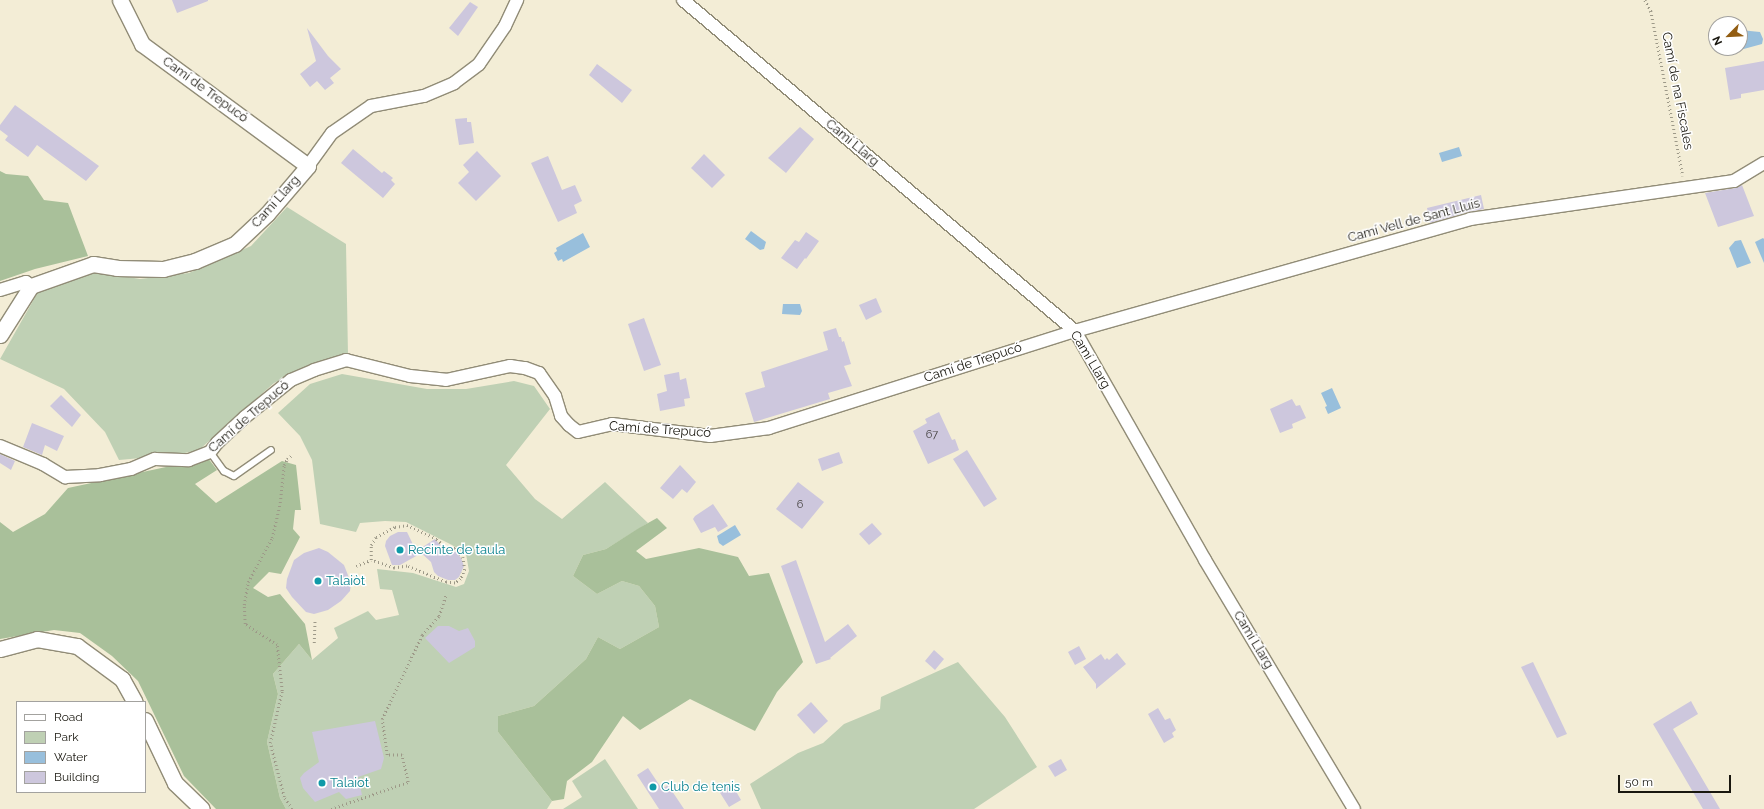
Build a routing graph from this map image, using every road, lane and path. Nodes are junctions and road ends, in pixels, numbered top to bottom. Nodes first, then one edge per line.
1 (120, 0) edge
2 (518, 0) edge
3 (683, 0) edge
4 (1644, 0) edge
5 (1764, 163) edge
6 (308, 166) junction
7 (1685, 188) junction
8 (31, 286) junction
9 (0, 290) edge
10 (1075, 331) junction
11 (0, 335) edge
12 (0, 446) edge
13 (271, 450) dead end
14 (210, 452) junction
15 (292, 455) dead end
16 (371, 560) junction
17 (356, 566) dead end
18 (446, 594) dead end
19 (315, 620) dead end
20 (314, 643) dead end
21 (0, 649) edge
22 (134, 701) edge
23 (146, 722) edge
24 (202, 809) edge
25 (292, 809) edge
26 (331, 809) edge
27 (1354, 809) edge

1 - 6 street, Camí de Trepucó
2 - 6 street, Camí Llarg
3 - 10 street, Camí Llarg
4 - 7 path, Camí de na Fiscales
5 - 7 street, Camí Vell de Sant Lluís
6 - 8 street, Camí Llarg
7 - 10 street, Camí Vell de Sant Lluís
8 - 9 street
8 - 11 street
10 - 14 street, Camí de Trepucó
10 - 27 street, Camí Llarg
12 - 14 street, Camí de Trepucó
13 - 14 lane
15 - 25 path
16 - 16 path
16 - 17 path
18 - 26 path
19 - 20 path
21 - 22 street
23 - 24 street

